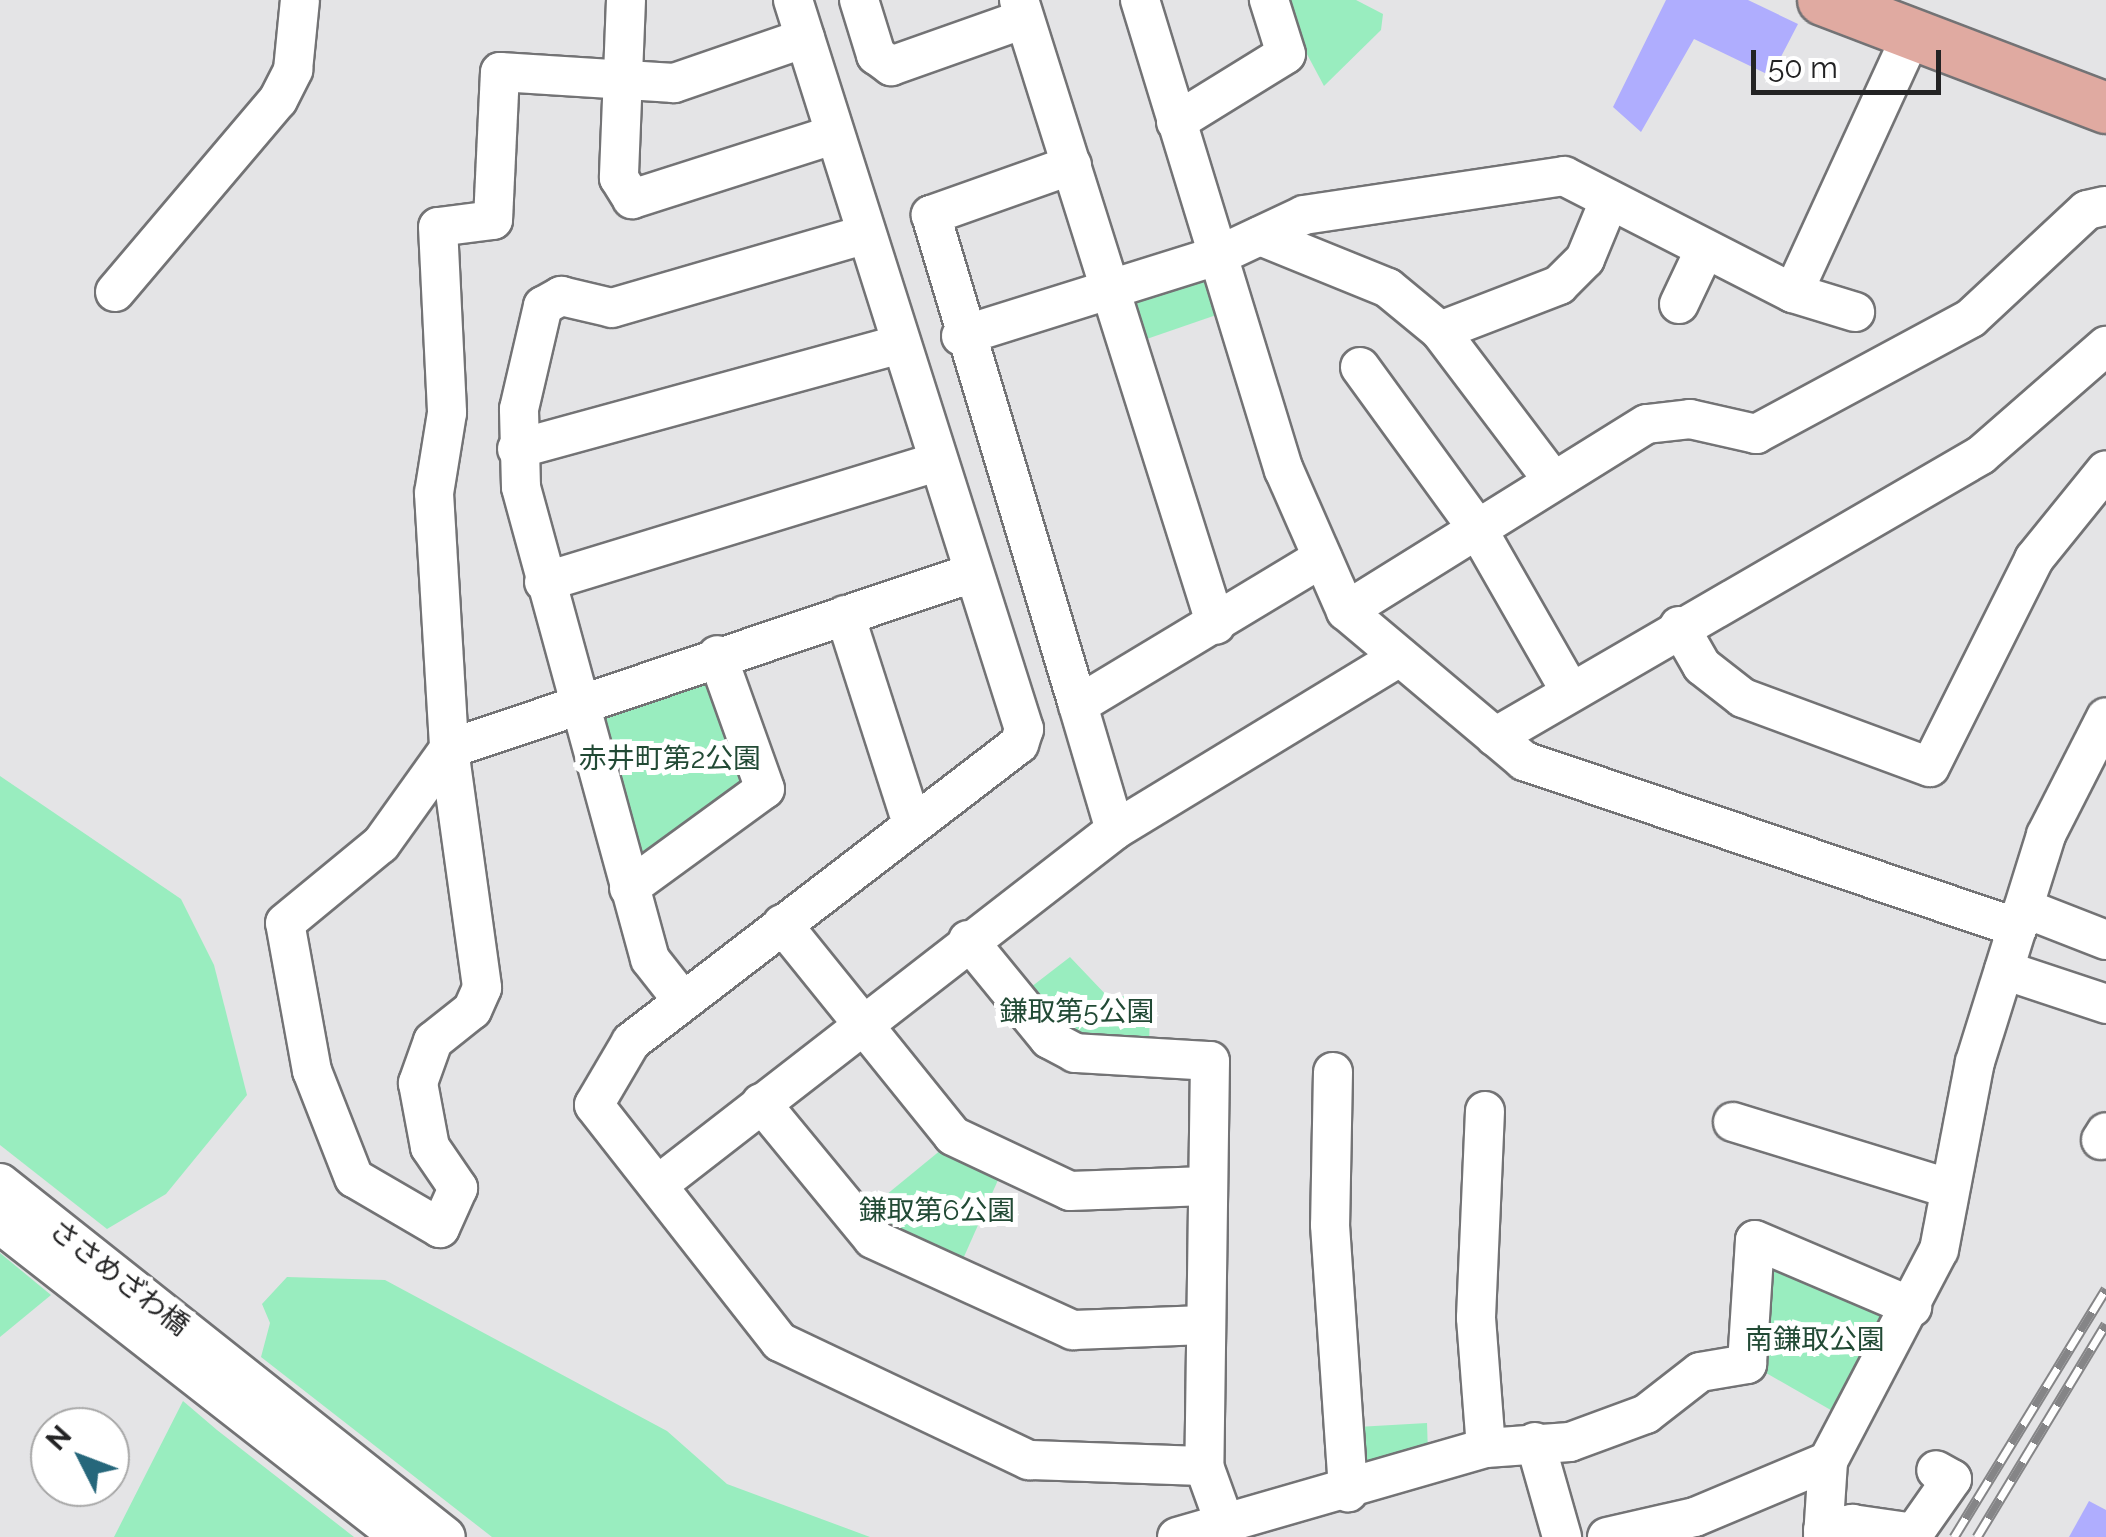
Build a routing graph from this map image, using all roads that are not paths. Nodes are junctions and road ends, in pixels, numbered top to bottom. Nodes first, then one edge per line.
1 (300, 0) edge
2 (626, 0) edge
3 (794, 0) edge
4 (859, 0) edge
5 (1140, 0) edge
6 (1269, 0) edge
7 (1822, 0) edge
8 (1022, 10) edge
9 (1911, 37) junction
10 (805, 38) junction
11 (621, 78) junction
12 (2106, 108) edge
13 (1176, 122) junction
14 (834, 134) junction
15 (1072, 165) junction
16 (1609, 201) junction
17 (2105, 205) edge
18 (2106, 226) edge
19 (866, 234) junction
20 (1260, 236) junction
21 (1705, 249) junction
22 (1216, 256) junction
23 (1114, 286) junction
24 (115, 292) dead end
25 (1794, 293) junction
26 (1680, 304) dead end
27 (1854, 312) dead end
28 (1440, 332) junction
29 (961, 336) junction
30 (900, 344) junction
31 (2106, 346) edge
32 (1360, 368) dead end
33 (517, 449) junction
34 (937, 462) junction
35 (2106, 470) edge
36 (1550, 478) junction
37 (1475, 525) junction
38 (1322, 558) junction
39 (972, 572) junction
40 (544, 582) junction
41 (1346, 611) junction
42 (846, 615) junction
43 (1216, 625) junction
44 (1678, 626) junction
45 (717, 655) junction
46 (1400, 657) junction
47 (1570, 691) junction
48 (575, 705) junction
49 (1078, 705) junction
50 (2106, 718) edge
51 (1495, 737) junction
52 (448, 749) junction
53 (911, 821) junction
54 (1115, 830) junction
55 (628, 888) junction
56 (2021, 918) junction
57 (782, 924) junction
58 (968, 940) junction
59 (2106, 940) edge
60 (2004, 970) junction
61 (682, 1000) junction
62 (2106, 1004) edge
63 (861, 1022) junction
64 (1333, 1072) dead end
65 (761, 1103) junction
66 (1485, 1112) dead end
67 (1733, 1122) dead end
68 (0, 1183) edge
69 (660, 1184) junction
70 (1206, 1186) junction
71 (1948, 1188) junction
72 (0, 1224) edge
73 (1912, 1306) junction
74 (1205, 1325) junction
75 (231, 1384) junction
76 (1535, 1442) junction
77 (1486, 1448) junction
78 (1828, 1461) junction
79 (1204, 1466) junction
80 (1936, 1470) dead end
81 (1348, 1492) junction
82 (1224, 1524) junction
83 (1823, 1534) edge
84 (400, 1537) edge
85 (446, 1537) edge
86 (1178, 1537) edge
87 (1562, 1537) edge
88 (1607, 1537) edge

1 - 24 street
2 - 11 street
3 - 10 street
4 - 8 street
5 - 13 street
6 - 13 street
7 - 9 main road
8 - 15 street
9 - 12 main road
9 - 25 street
10 - 11 street
10 - 14 street
11 - 14 street
11 - 52 street
13 - 22 street
14 - 19 street
15 - 23 street
15 - 29 street
16 - 20 street
16 - 21 street
16 - 28 street
17 - 18 street
17 - 36 street
19 - 30 street
19 - 33 street
20 - 22 street
20 - 28 street
21 - 25 street
21 - 26 street
22 - 23 street
22 - 38 street
23 - 29 street
23 - 43 street
25 - 27 street
28 - 36 street
29 - 49 street
30 - 33 street
30 - 34 street
31 - 44 street
32 - 37 street
33 - 40 street
34 - 39 street
34 - 40 street
35 - 44 street
36 - 37 street
37 - 41 street
37 - 47 street
38 - 41 street
38 - 43 street
39 - 42 street
39 - 53 street
40 - 48 street
41 - 46 street
42 - 45 street
42 - 53 street
43 - 49 street
44 - 47 street
45 - 48 street
45 - 55 street
46 - 51 street
46 - 54 street
47 - 51 street
48 - 52 street
48 - 55 street
49 - 54 street
50 - 56 street
51 - 56 street
52 - 52 street
53 - 57 street
54 - 58 street
55 - 61 street
56 - 59 street
56 - 60 street
57 - 61 street
57 - 63 street
58 - 63 street
58 - 70 street
60 - 62 street
60 - 71 street
61 - 69 street
63 - 65 street
63 - 70 street
64 - 81 street
65 - 69 street
65 - 74 street
66 - 77 street
67 - 71 street
68 - 75 street, ささめざわ橋
69 - 79 street
70 - 74 street
71 - 73 street
72 - 75 street, ささめざわ橋
73 - 76 street
73 - 78 street
74 - 79 street
75 - 84 street
75 - 85 street
76 - 77 street
76 - 87 street
77 - 81 street
78 - 83 street
78 - 88 street
79 - 82 street
80 - 83 street
81 - 82 street
82 - 86 street

